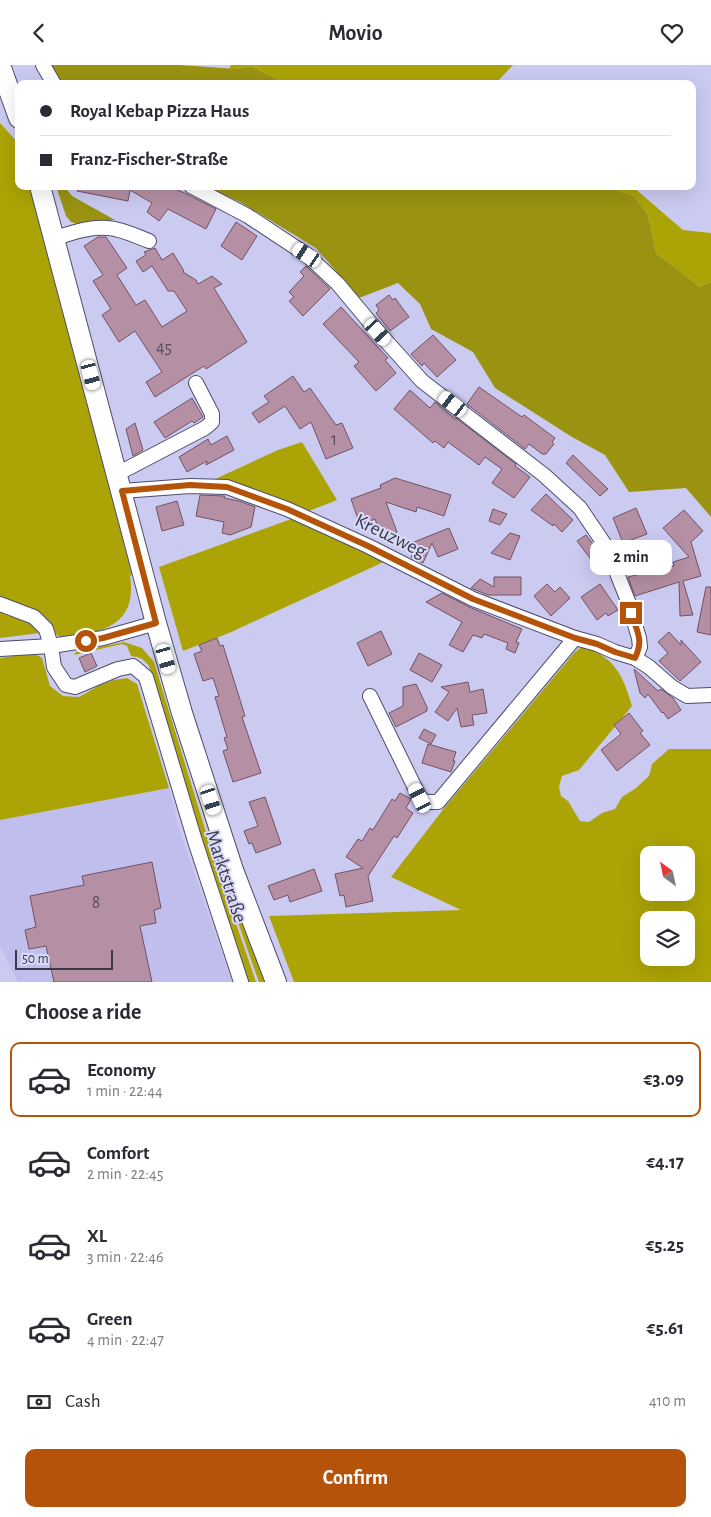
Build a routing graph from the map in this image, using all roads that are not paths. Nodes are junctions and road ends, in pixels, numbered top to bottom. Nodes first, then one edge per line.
1 (0, 65) edge
2 (43, 65) edge
3 (52, 80) edge
4 (15, 107) edge
5 (41, 190) edge
6 (199, 190) edge
7 (55, 238) junction
8 (149, 241) dead end
9 (196, 383) dead end
10 (119, 483) junction
11 (0, 604) edge
12 (156, 623) junction
13 (575, 638) junction
14 (51, 646) junction
15 (0, 649) edge
16 (635, 658) junction
17 (711, 695) edge
18 (370, 696) dead end
19 (241, 982) edge
20 (276, 982) edge

1 - 4 main road
2 - 3 street
5 - 7 main road
6 - 16 street
7 - 8 street
7 - 10 main road
9 - 10 street
10 - 12 main road
10 - 13 street, Kreuzweg
11 - 14 street
12 - 14 street
12 - 20 main road
13 - 16 street, Kreuzweg
13 - 18 street
14 - 15 street
14 - 19 street, Marktstraße
16 - 17 street, Kreuzweg

